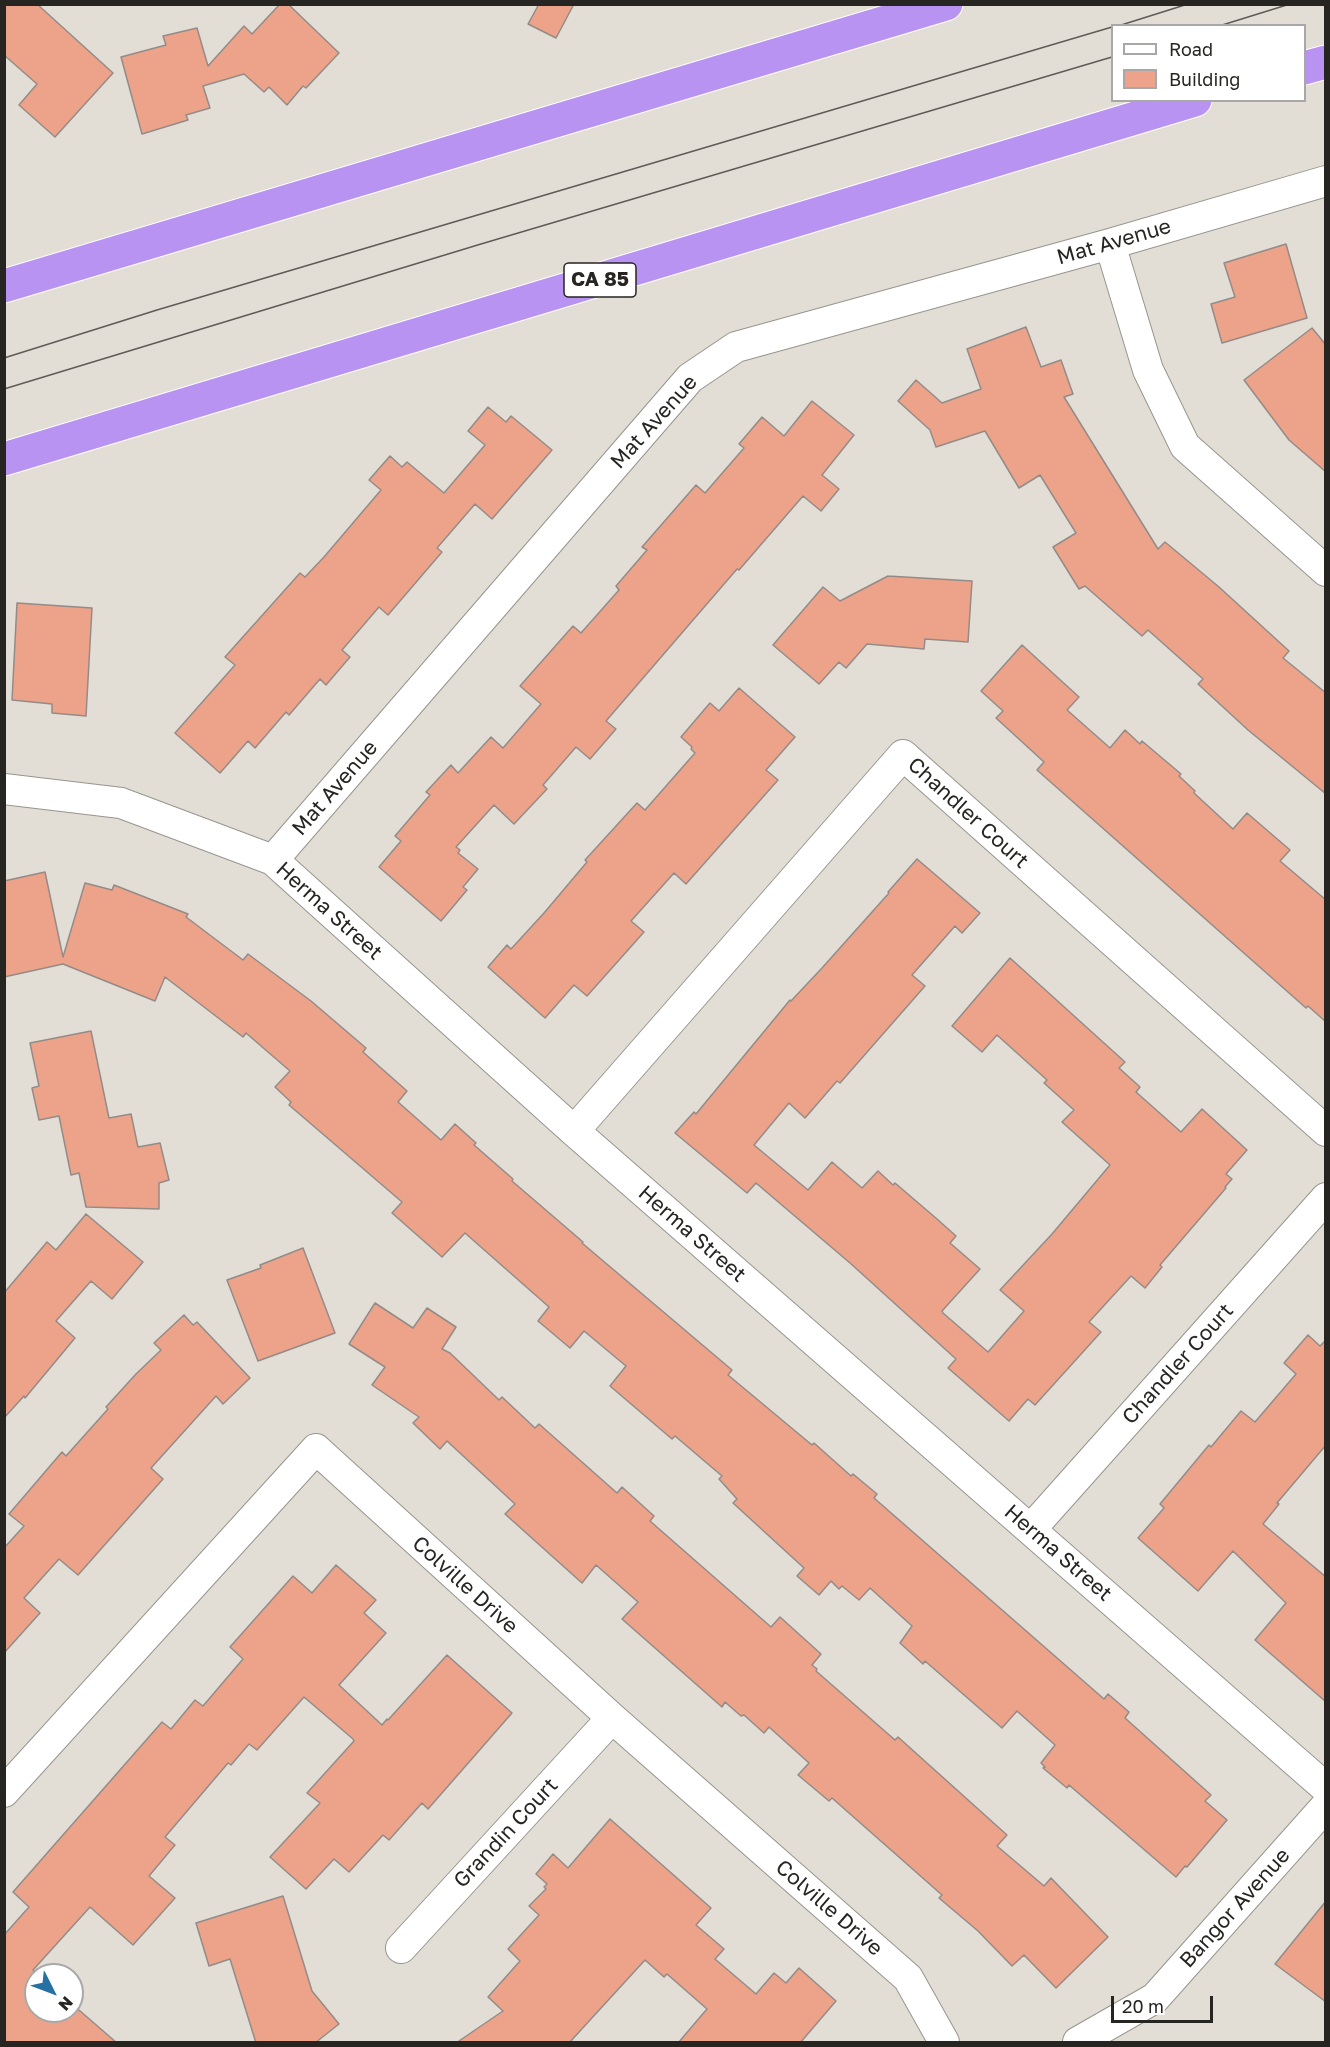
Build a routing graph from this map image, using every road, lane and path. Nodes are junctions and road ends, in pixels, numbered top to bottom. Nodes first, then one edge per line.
1 (946, 4) edge
2 (1326, 62) edge
3 (1306, 68) edge
4 (1188, 102) edge
5 (1326, 181) edge
6 (1110, 244) junction
7 (4, 286) edge
8 (4, 459) edge
9 (1326, 571) edge
10 (4, 789) edge
11 (273, 860) junction
12 (574, 1131) junction
13 (1326, 1131) edge
14 (1326, 1198) edge
15 (1031, 1529) junction
16 (612, 1718) junction
17 (1326, 1788) edge
18 (4, 1792) edge
19 (1326, 1806) edge
20 (401, 1948) dead end
21 (944, 2043) edge
22 (1078, 2043) edge

1 - 7 highway
2 - 3 highway
4 - 8 highway, CA 85
5 - 6 street, Mat Avenue
6 - 9 street
6 - 11 street, Mat Avenue
10 - 11 street, Herma Street
11 - 12 street, Herma Street
12 - 13 street, Chandler Court
12 - 15 street, Herma Street
14 - 15 street, Chandler Court
15 - 17 street, Herma Street
16 - 18 street, Colville Drive
16 - 20 street, Grandin Court
16 - 21 street, Colville Drive
19 - 22 street, Bangor Avenue

